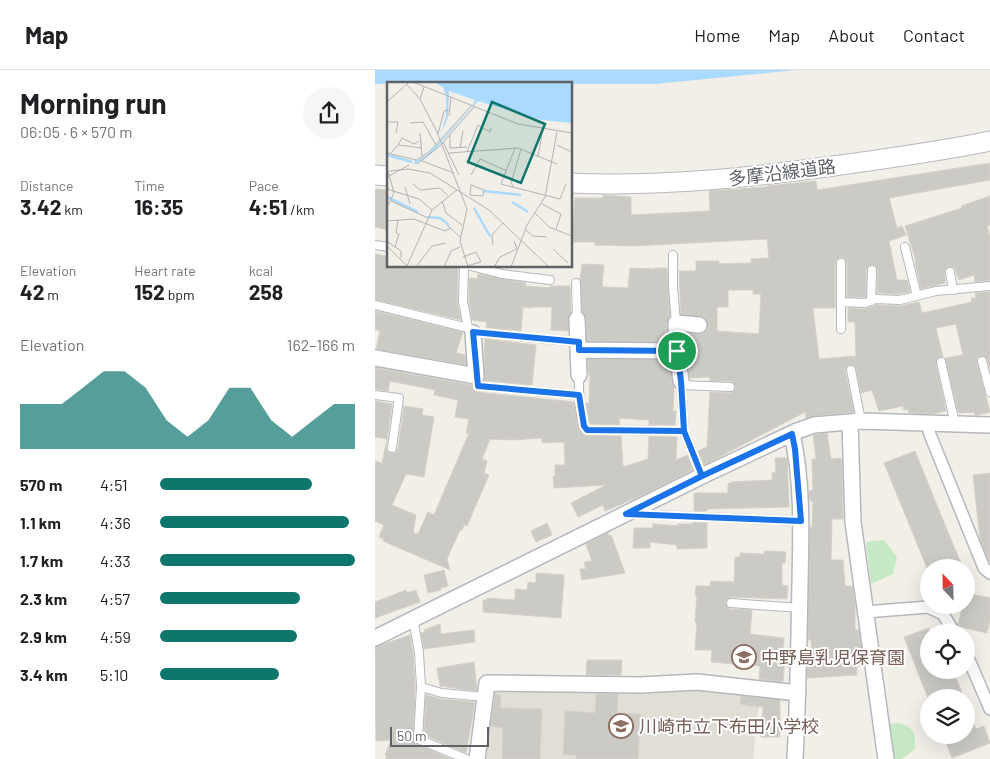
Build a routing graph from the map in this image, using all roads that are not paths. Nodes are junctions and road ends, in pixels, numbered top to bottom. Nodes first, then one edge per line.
1 (990, 141) edge
2 (573, 184) edge
3 (905, 247) dead end
4 (673, 255) dead end
5 (841, 263) dead end
6 (463, 268) edge
7 (479, 268) edge
8 (872, 270) dead end
9 (949, 272) dead end
10 (551, 280) dead end
11 (576, 283) dead end
12 (990, 286) edge
13 (953, 290) junction
14 (917, 296) junction
15 (871, 301) junction
16 (841, 302) junction
17 (375, 305) edge
18 (577, 319) joint
19 (676, 323) junction
20 (699, 325) dead end
21 (841, 329) dead end
22 (470, 330) junction
23 (579, 346) junction
24 (677, 351) junction
25 (375, 358) edge
26 (982, 361) dead end
27 (941, 362) dead end
28 (851, 370) dead end
29 (579, 375) joint
30 (476, 376) junction
31 (681, 383) junction
32 (730, 387) dead end
33 (990, 392) edge
34 (375, 395) edge
35 (579, 395) junction
36 (856, 422) junction
37 (955, 424) junction
38 (990, 424) edge
39 (684, 431) junction
40 (929, 432) dead end
41 (792, 434) junction
42 (392, 448) dead end
43 (702, 476) junction
44 (626, 514) junction
45 (801, 521) junction
46 (990, 573) edge
47 (731, 603) dead end
48 (799, 608) junction
49 (865, 612) junction
50 (413, 618) junction
51 (949, 624) edge
52 (375, 638) edge
53 (975, 674) edge
54 (421, 687) junction
55 (798, 693) junction
56 (485, 697) junction
57 (990, 709) edge
58 (467, 759) edge
59 (477, 759) edge
60 (795, 759) edge
61 (886, 759) edge

1 - 2 street, 多摩沿線道路
3 - 14 lane
4 - 19 lane
5 - 16 lane
6 - 22 lane
7 - 10 lane
8 - 15 lane
9 - 13 lane
11 - 18 lane
12 - 13 lane
13 - 14 lane
14 - 15 lane
15 - 16 lane
16 - 21 lane
17 - 22 lane
18 - 23 street
19 - 20 street
19 - 24 street
22 - 23 lane
22 - 30 street
23 - 24 street
23 - 29 street
24 - 31 street
25 - 30 street
26 - 33 lane
27 - 37 lane
28 - 36 lane
29 - 35 lane
30 - 35 lane
31 - 32 lane
31 - 39 lane
34 - 42 lane
35 - 39 lane
36 - 37 street
36 - 41 street
36 - 49 street
37 - 38 street
39 - 43 lane
40 - 46 street
41 - 43 street
41 - 45 street
43 - 44 street
44 - 45 lane
44 - 50 street
45 - 48 street
47 - 48 lane
48 - 55 street
49 - 51 street
49 - 61 street
50 - 52 street
50 - 54 lane
53 - 57 street
54 - 56 lane
54 - 58 lane
55 - 56 street
55 - 60 street
56 - 59 street

